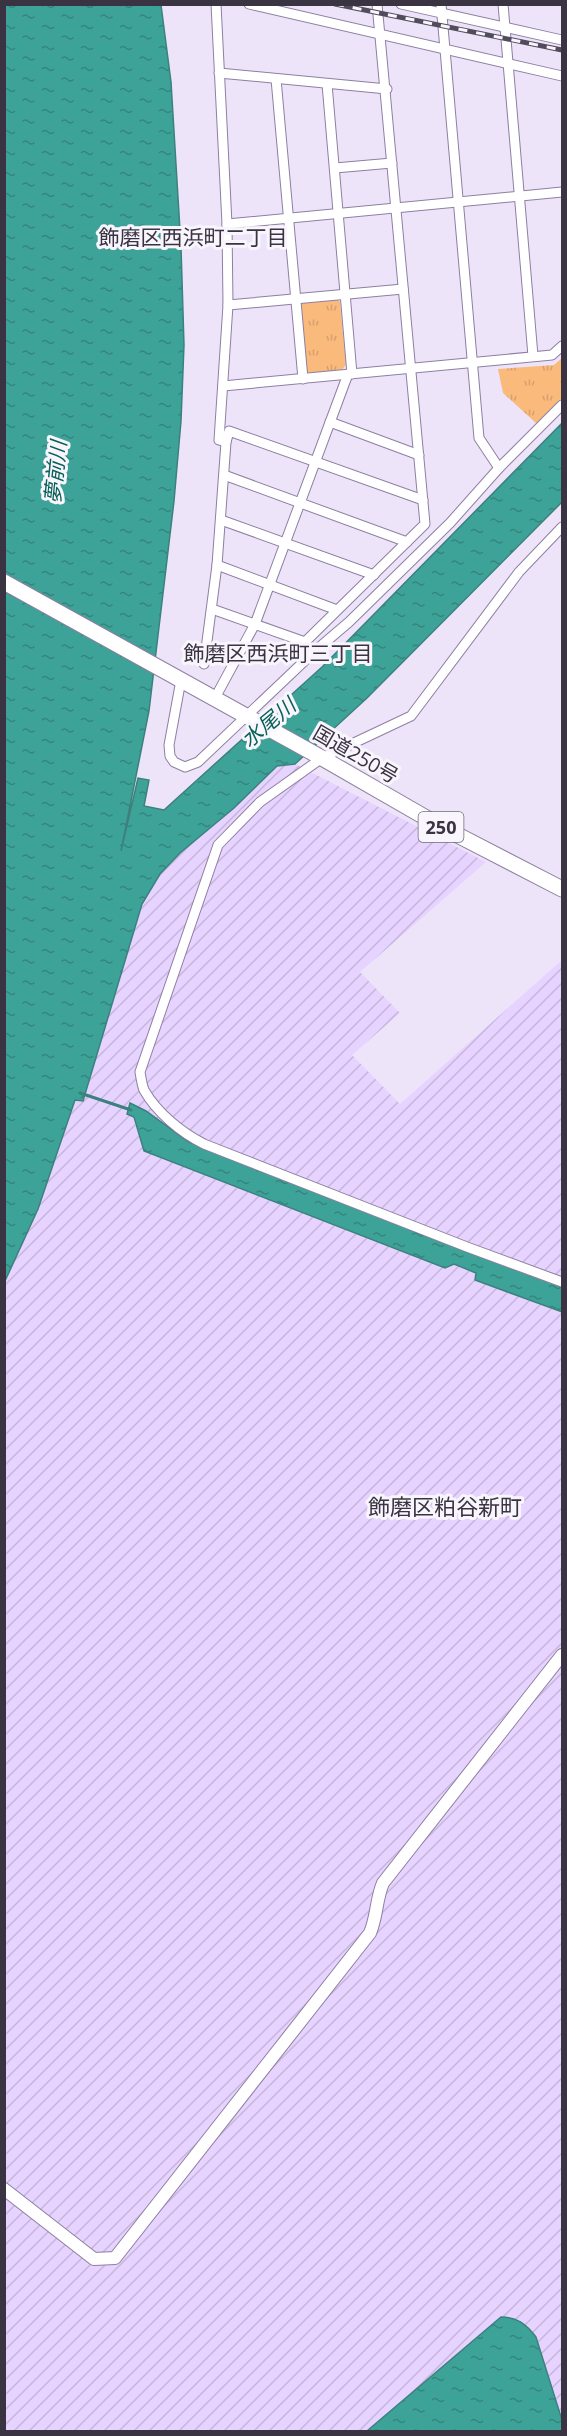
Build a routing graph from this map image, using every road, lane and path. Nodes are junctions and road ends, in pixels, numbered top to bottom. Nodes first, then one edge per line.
1 (216, 4) edge
2 (249, 4) edge
3 (377, 4) edge
4 (401, 4) edge
5 (503, 4) edge
6 (442, 9) edge
7 (504, 26) junction
8 (381, 35) junction
9 (562, 39) edge
10 (445, 49) junction
11 (508, 64) junction
12 (219, 73) junction
13 (562, 76) edge
14 (276, 79) junction
15 (327, 84) junction
16 (387, 89) junction
17 (393, 163) junction
18 (334, 168) junction
19 (562, 192) edge
20 (520, 196) junction
21 (459, 202) junction
22 (396, 207) junction
23 (339, 214) junction
24 (288, 218) junction
25 (227, 224) junction
26 (403, 289) junction
27 (345, 296) junction
28 (295, 300) junction
29 (228, 305) junction
30 (562, 346) edge
31 (533, 356) junction
32 (473, 362) junction
33 (411, 369) junction
34 (350, 374) junction
35 (303, 379) junction
36 (223, 386) junction
37 (562, 405) edge
38 (330, 422) junction
39 (226, 442) junction
40 (419, 456) junction
41 (316, 460) junction
42 (499, 468) junction
43 (224, 475) junction
44 (423, 500) junction
45 (300, 502) junction
46 (221, 520) junction
47 (562, 527) edge
48 (407, 542) junction
49 (285, 543) junction
50 (217, 564) junction
51 (374, 575) junction
52 (4, 582) edge
53 (270, 584) junction
54 (212, 609) junction
55 (337, 610) junction
56 (255, 624) junction
57 (204, 664) dead end
58 (181, 680) junction
59 (215, 699) junction
60 (246, 715) junction
61 (322, 758) junction
62 (560, 884) edge
63 (562, 1282) edge
64 (562, 1655) edge
65 (4, 2189) edge

1 - 12 street
2 - 8 street
3 - 8 street
4 - 6 street
5 - 7 street
6 - 7 street
6 - 10 street
7 - 9 street
7 - 11 street
8 - 10 street
8 - 16 street
10 - 11 street
10 - 21 street
11 - 13 street
11 - 20 street
12 - 14 street
12 - 25 street
14 - 15 street
14 - 24 street
15 - 16 street
15 - 18 street
16 - 17 street
17 - 18 street
17 - 22 street
18 - 23 street
19 - 20 street
20 - 21 street
20 - 31 street
21 - 22 street
21 - 32 street
22 - 23 street
22 - 26 street
23 - 24 street
23 - 27 street
24 - 25 street
24 - 28 street
25 - 29 street
26 - 27 street
26 - 33 street
27 - 28 street
27 - 34 street
28 - 29 street
28 - 35 street
29 - 36 street
30 - 31 street
31 - 32 street
32 - 33 street
32 - 42 street
33 - 34 street
33 - 40 street
34 - 35 street
34 - 38 street
35 - 36 street
36 - 39 street
37 - 42 street
38 - 40 street
38 - 41 street
39 - 41 street
39 - 43 street
40 - 44 street
41 - 44 street
41 - 45 street
42 - 60 street
43 - 45 street
43 - 46 street
44 - 48 street
45 - 48 street
45 - 49 street
46 - 49 street
46 - 50 street
47 - 61 street
48 - 51 street
49 - 51 street
49 - 53 street
50 - 53 street
50 - 54 street
51 - 55 street
52 - 58 highway, 国道250号 / 250
53 - 55 street
53 - 56 street
54 - 56 street
54 - 57 street
55 - 56 street
56 - 59 street
58 - 59 highway, 国道250号 / 250
58 - 60 street
59 - 60 highway, 国道250号 / 250
60 - 61 highway, 国道250号 / 250
61 - 62 highway, 国道250号 / 250
61 - 63 street
64 - 65 street

